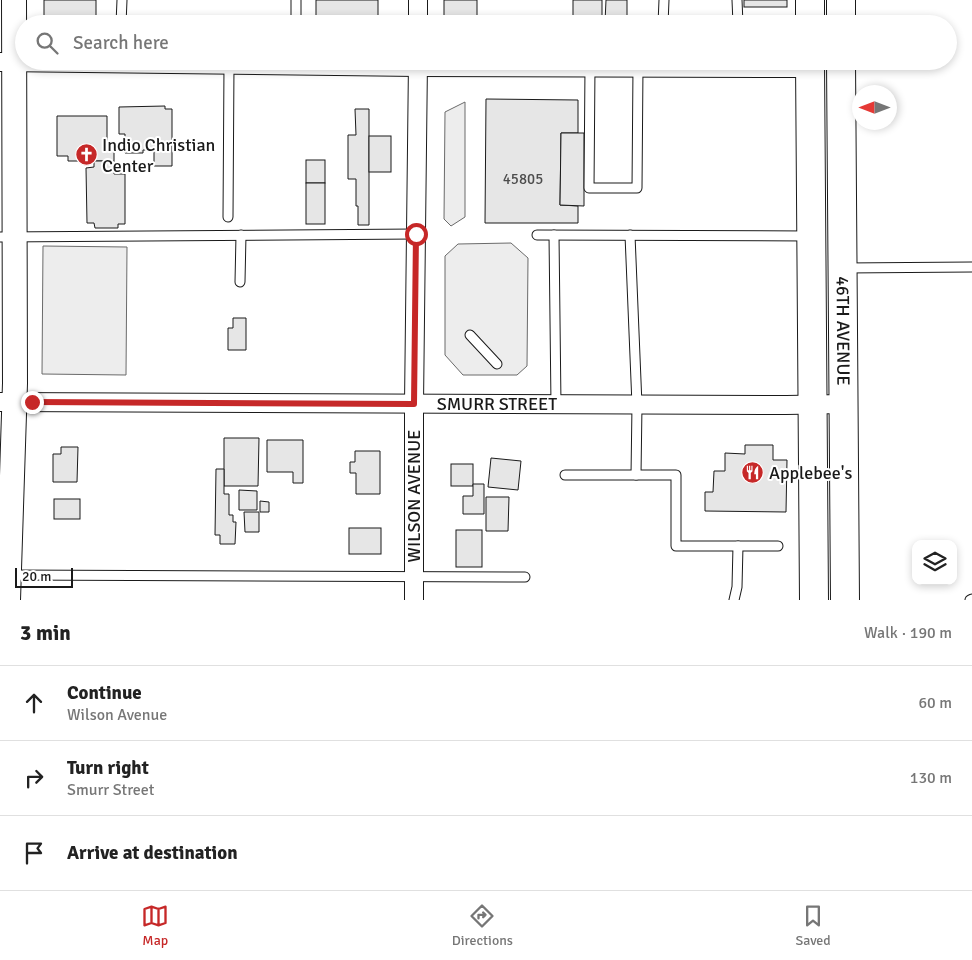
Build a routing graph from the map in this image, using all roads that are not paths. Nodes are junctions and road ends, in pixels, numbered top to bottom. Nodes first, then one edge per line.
1 (14, 0) edge
2 (122, 0) edge
3 (296, 0) edge
4 (418, 0) edge
5 (664, 0) edge
6 (737, 0) edge
7 (810, 0) edge
8 (841, 0) edge
9 (121, 15) edge
10 (296, 15) edge
11 (418, 15) edge
12 (664, 15) edge
13 (738, 15) edge
14 (810, 15) edge
15 (841, 15) edge
16 (7, 62) edge
17 (229, 70) edge
18 (418, 70) edge
19 (590, 70) edge
20 (638, 70) edge
21 (810, 70) edge
22 (841, 70) edge
23 (228, 217) dead end
24 (416, 234) junction
25 (241, 236) junction
26 (537, 236) dead end
27 (554, 236) junction
28 (630, 236) junction
29 (811, 236) junction
30 (7, 237) edge
31 (972, 267) edge
32 (843, 268) junction
33 (240, 282) dead end
34 (470, 335) dead end
35 (497, 364) dead end
36 (7, 402) edge
37 (414, 404) junction
38 (556, 404) junction
39 (844, 404) junction
40 (637, 405) junction
41 (812, 406) junction
42 (565, 475) dead end
43 (636, 475) junction
44 (738, 546) junction
45 (778, 546) dead end
46 (5, 574) edge
47 (414, 576) junction
48 (525, 576) dead end
49 (8, 600) edge
50 (414, 600) edge
51 (734, 600) edge
52 (814, 600) edge
53 (845, 600) edge

1 - 16 street
2 - 9 lane
3 - 10 lane
4 - 11 street
5 - 12 lane
6 - 13 lane
7 - 14 main road
8 - 15 main road
16 - 30 street
17 - 23 lane
18 - 24 street, WILSON AVENUE
19 - 20 lane
21 - 29 main road, 46TH AVENUE
22 - 32 main road, 46TH AVENUE
24 - 25 lane
24 - 37 street, WILSON AVENUE
25 - 30 lane
25 - 33 lane
26 - 27 lane
27 - 28 lane
27 - 38 lane
28 - 29 lane
28 - 40 lane
29 - 41 main road, 46TH AVENUE
30 - 36 street
31 - 32 lane
32 - 39 main road, 46TH AVENUE
34 - 35 lane
36 - 37 street, SMURR STREET
36 - 46 street
37 - 38 street, SMURR STREET
37 - 47 street, WILSON AVENUE
38 - 40 street, SMURR STREET
39 - 41 street, SMURR STREET
39 - 53 main road, 46TH AVENUE
40 - 41 street, SMURR STREET
40 - 43 lane
41 - 52 main road, 46TH AVENUE
42 - 43 lane
43 - 44 lane
44 - 45 lane
44 - 51 lane
46 - 47 lane
46 - 49 street
47 - 48 lane
47 - 50 street, WILSON AVENUE

